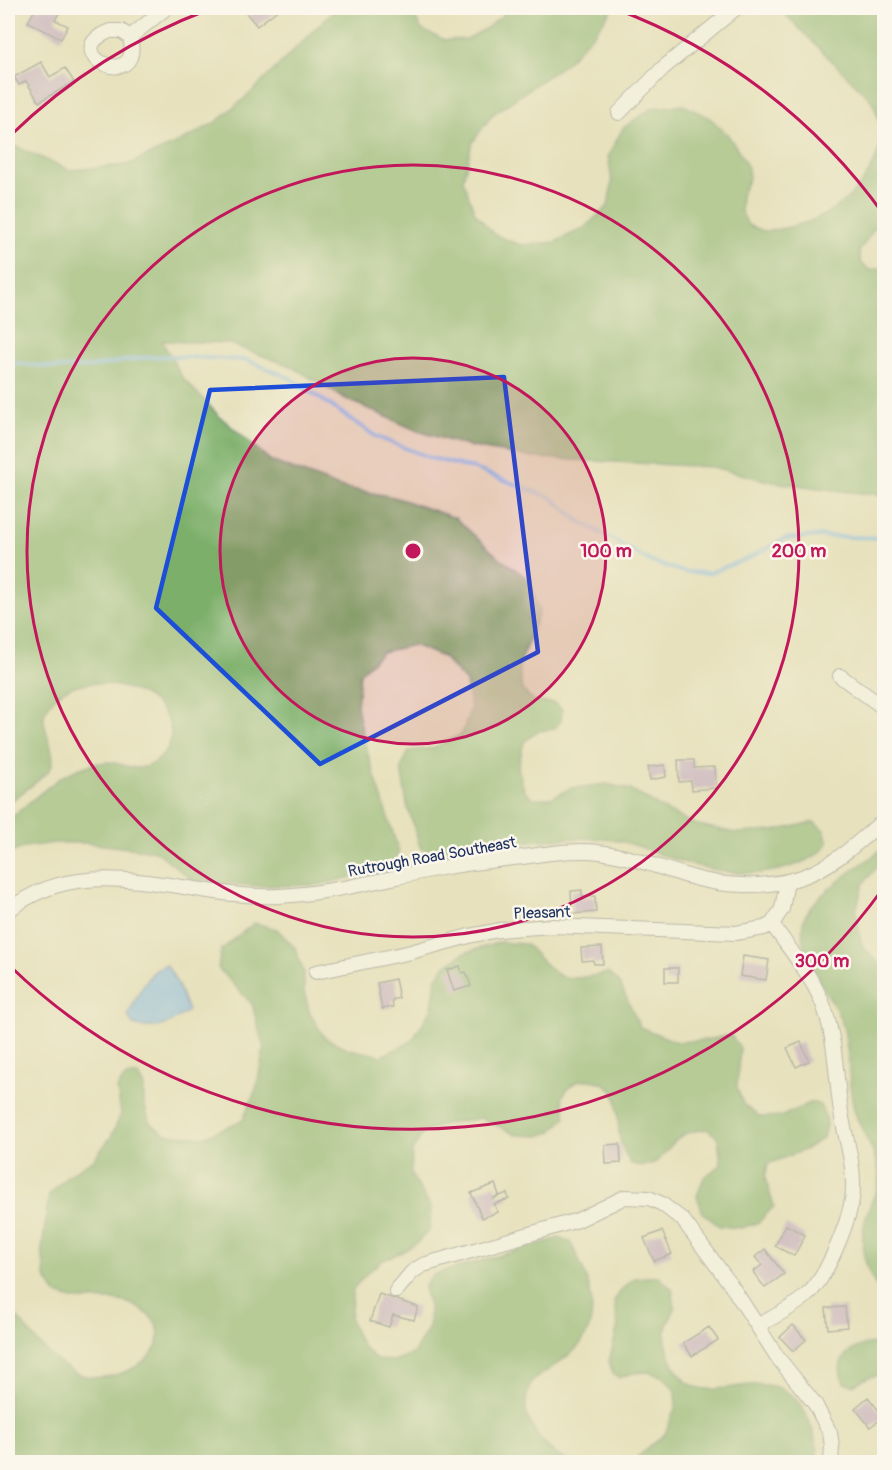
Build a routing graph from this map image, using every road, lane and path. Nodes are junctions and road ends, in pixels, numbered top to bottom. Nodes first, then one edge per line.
1 (166, 8) edge
2 (736, 8) edge
3 (130, 37) dead end
4 (619, 113) dead end
5 (840, 676) dead end
6 (885, 708) edge
7 (885, 820) edge
8 (787, 881) junction
9 (8, 911) edge
10 (772, 924) junction
11 (316, 972) dead end
12 (396, 1291) dead end
13 (757, 1326) junction
14 (831, 1462) edge

1 - 3 street
2 - 4 street
5 - 6 street
7 - 8 street, Rutrough Road Southeast
8 - 9 street, Rutrough Road Southeast
8 - 10 street
10 - 11 street, Pleasant
10 - 13 street
12 - 13 street
13 - 14 street

